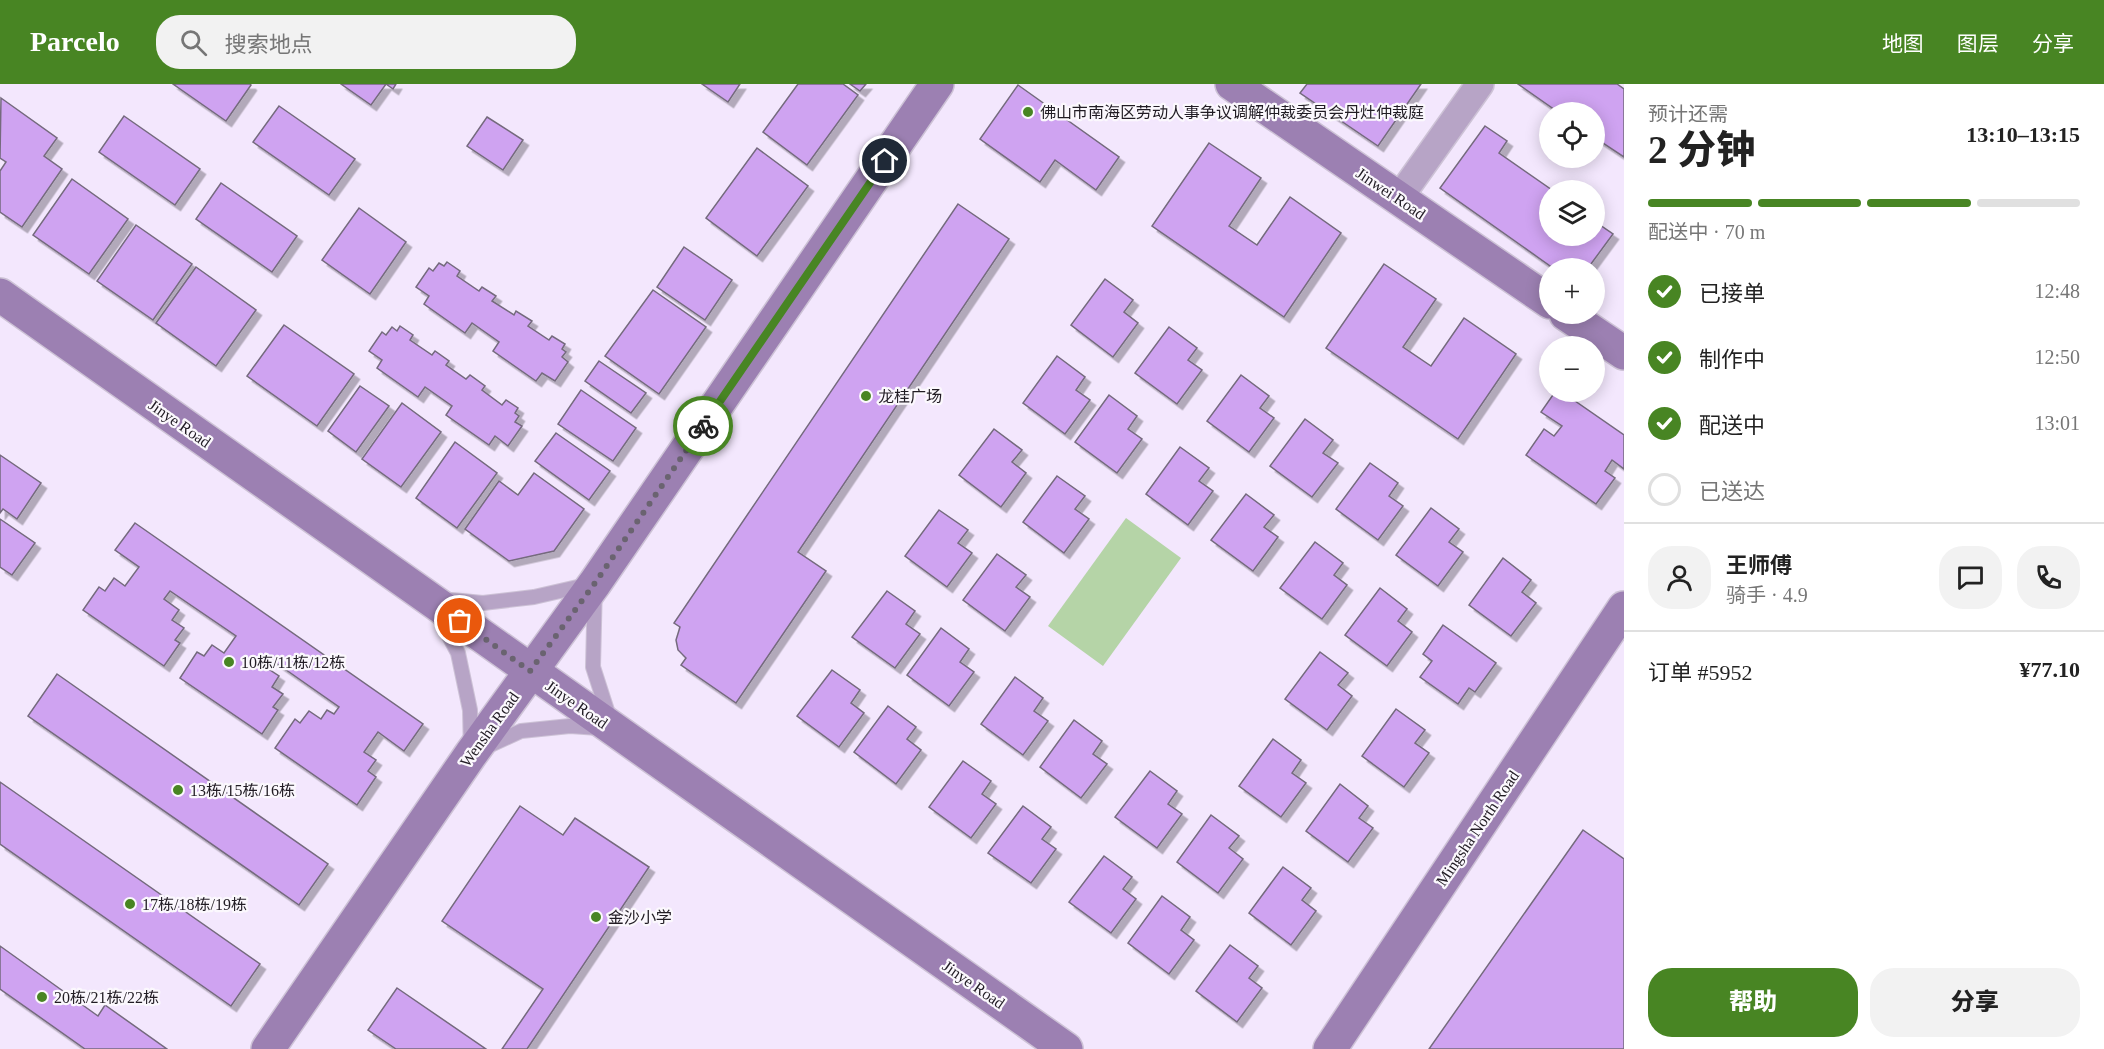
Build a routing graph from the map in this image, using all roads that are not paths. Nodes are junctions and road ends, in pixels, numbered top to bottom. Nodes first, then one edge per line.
1 (938, 84) edge
2 (1232, 84) edge
3 (1480, 84) edge
4 (1399, 198) junction
5 (1539, 294) edge
6 (0, 295) edge
7 (1581, 324) edge
8 (1624, 353) edge
9 (595, 583) junction
10 (429, 598) junction
11 (1624, 608) edge
12 (530, 671) junction
13 (613, 729) junction
14 (471, 754) junction
15 (268, 1049) edge
16 (1066, 1049) edge
17 (1330, 1049) edge

1 - 9 street, Wensha Road
2 - 4 street, Jinwei Road
3 - 4 street
4 - 5 street, Jinwei Road
6 - 10 street, Jinye Road
7 - 8 street
9 - 10 lane
9 - 12 street, Wensha Road
9 - 13 lane
10 - 12 street, Jinye Road
10 - 14 lane
11 - 17 street, Mingsha North Road
12 - 13 street, Jinye Road
12 - 14 street, Wensha Road
13 - 14 lane
13 - 16 street, Jinye Road
14 - 15 street, Wensha Road

